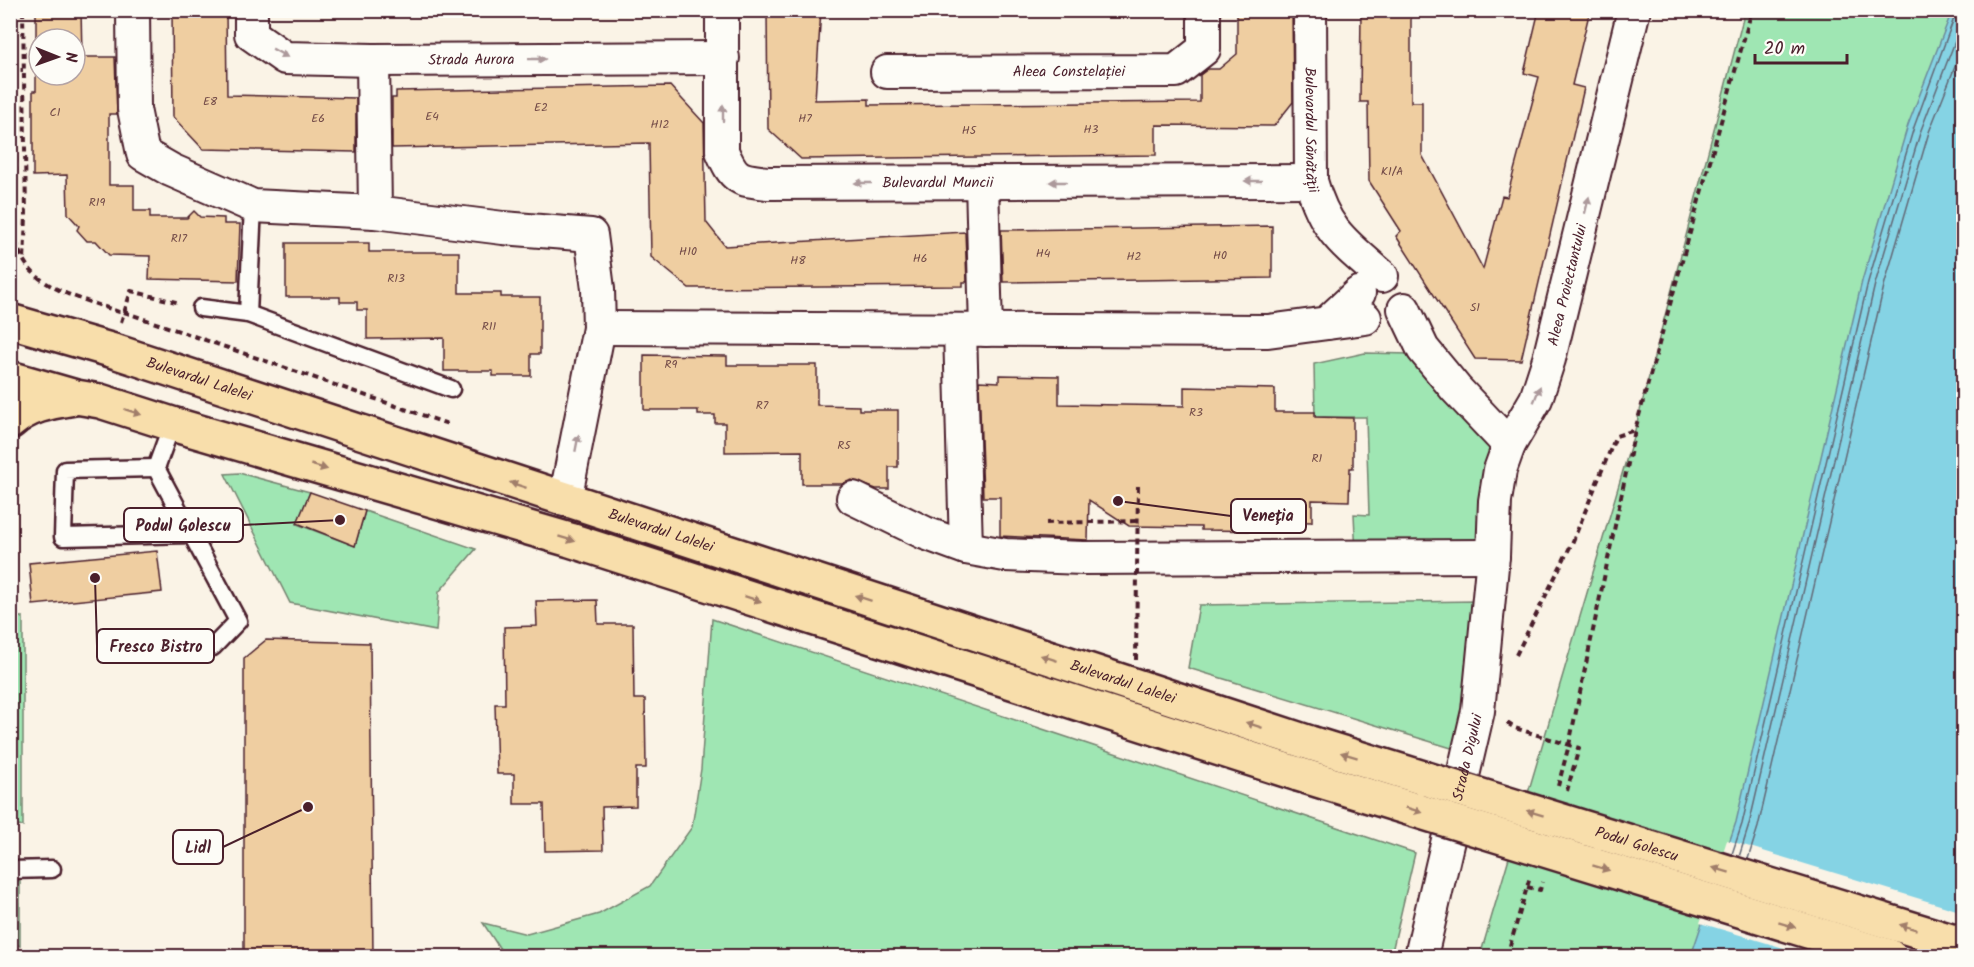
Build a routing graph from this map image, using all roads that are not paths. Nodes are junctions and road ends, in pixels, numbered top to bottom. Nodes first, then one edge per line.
1 (133, 10) edge
2 (251, 10) edge
3 (722, 10) edge
4 (1204, 10) edge
5 (1310, 10) edge
6 (1634, 10) edge
7 (723, 58) junction
8 (373, 60) junction
9 (887, 72) dead end
10 (1311, 181) junction
11 (982, 182) junction
12 (253, 206) junction
13 (375, 213) junction
14 (1376, 301) junction
15 (201, 308) road end
16 (248, 314) junction
17 (10, 321) edge
18 (599, 328) junction
19 (973, 330) junction
20 (10, 378) edge
21 (451, 389) dead end
22 (76, 397) junction
23 (10, 422) edge
24 (172, 424) junction
25 (1509, 445) junction
26 (156, 468) junction
27 (853, 498) dead end
28 (565, 500) junction
29 (191, 534) junction
30 (966, 548) junction
31 (1492, 556) junction
32 (213, 647) dead end
33 (1310, 743) joint
34 (52, 869) dead end
35 (10, 870) edge
36 (1964, 945) edge
37 (1421, 957) edge
38 (1889, 957) edge

1 - 12 street
2 -> 8 street, Strada Aurora
3 - 7 street, Bulevardul Muncii
4 - 9 street, Aleea Constelației
5 - 10 street, Bulevardul Sănătății
25 -> 6 street, Aleea Proiectantului
8 -> 7 street, Strada Aurora
11 -> 7 street, Bulevardul Muncii
8 - 13 street
10 -> 11 street, Bulevardul Muncii
10 - 14 street, Bulevardul Sănătății
11 - 19 street
12 - 13 street
12 - 16 lane
13 - 18 street
14 - 19 street
14 - 25 street, Bulevardul Sănătății
15 - 16 lane
16 - 21 lane
28 -> 17 main road, Bulevardul Lalelei
18 - 19 street
28 -> 18 street
19 - 30 street
20 - 22 main road
22 - 23 main road
22 -> 24 main road
24 - 26 lane
24 -> 38 main road, bridge
25 - 31 street, Aleea Proiectantului
26 - 29 lane
26 - 29 lane
27 - 30 street
33 -> 28 main road, Bulevardul Lalelei
29 - 32 lane
30 - 31 street
31 - 37 street, Strada Digului
36 -> 33 main road, Podul Golescu, bridge
34 - 35 lane

